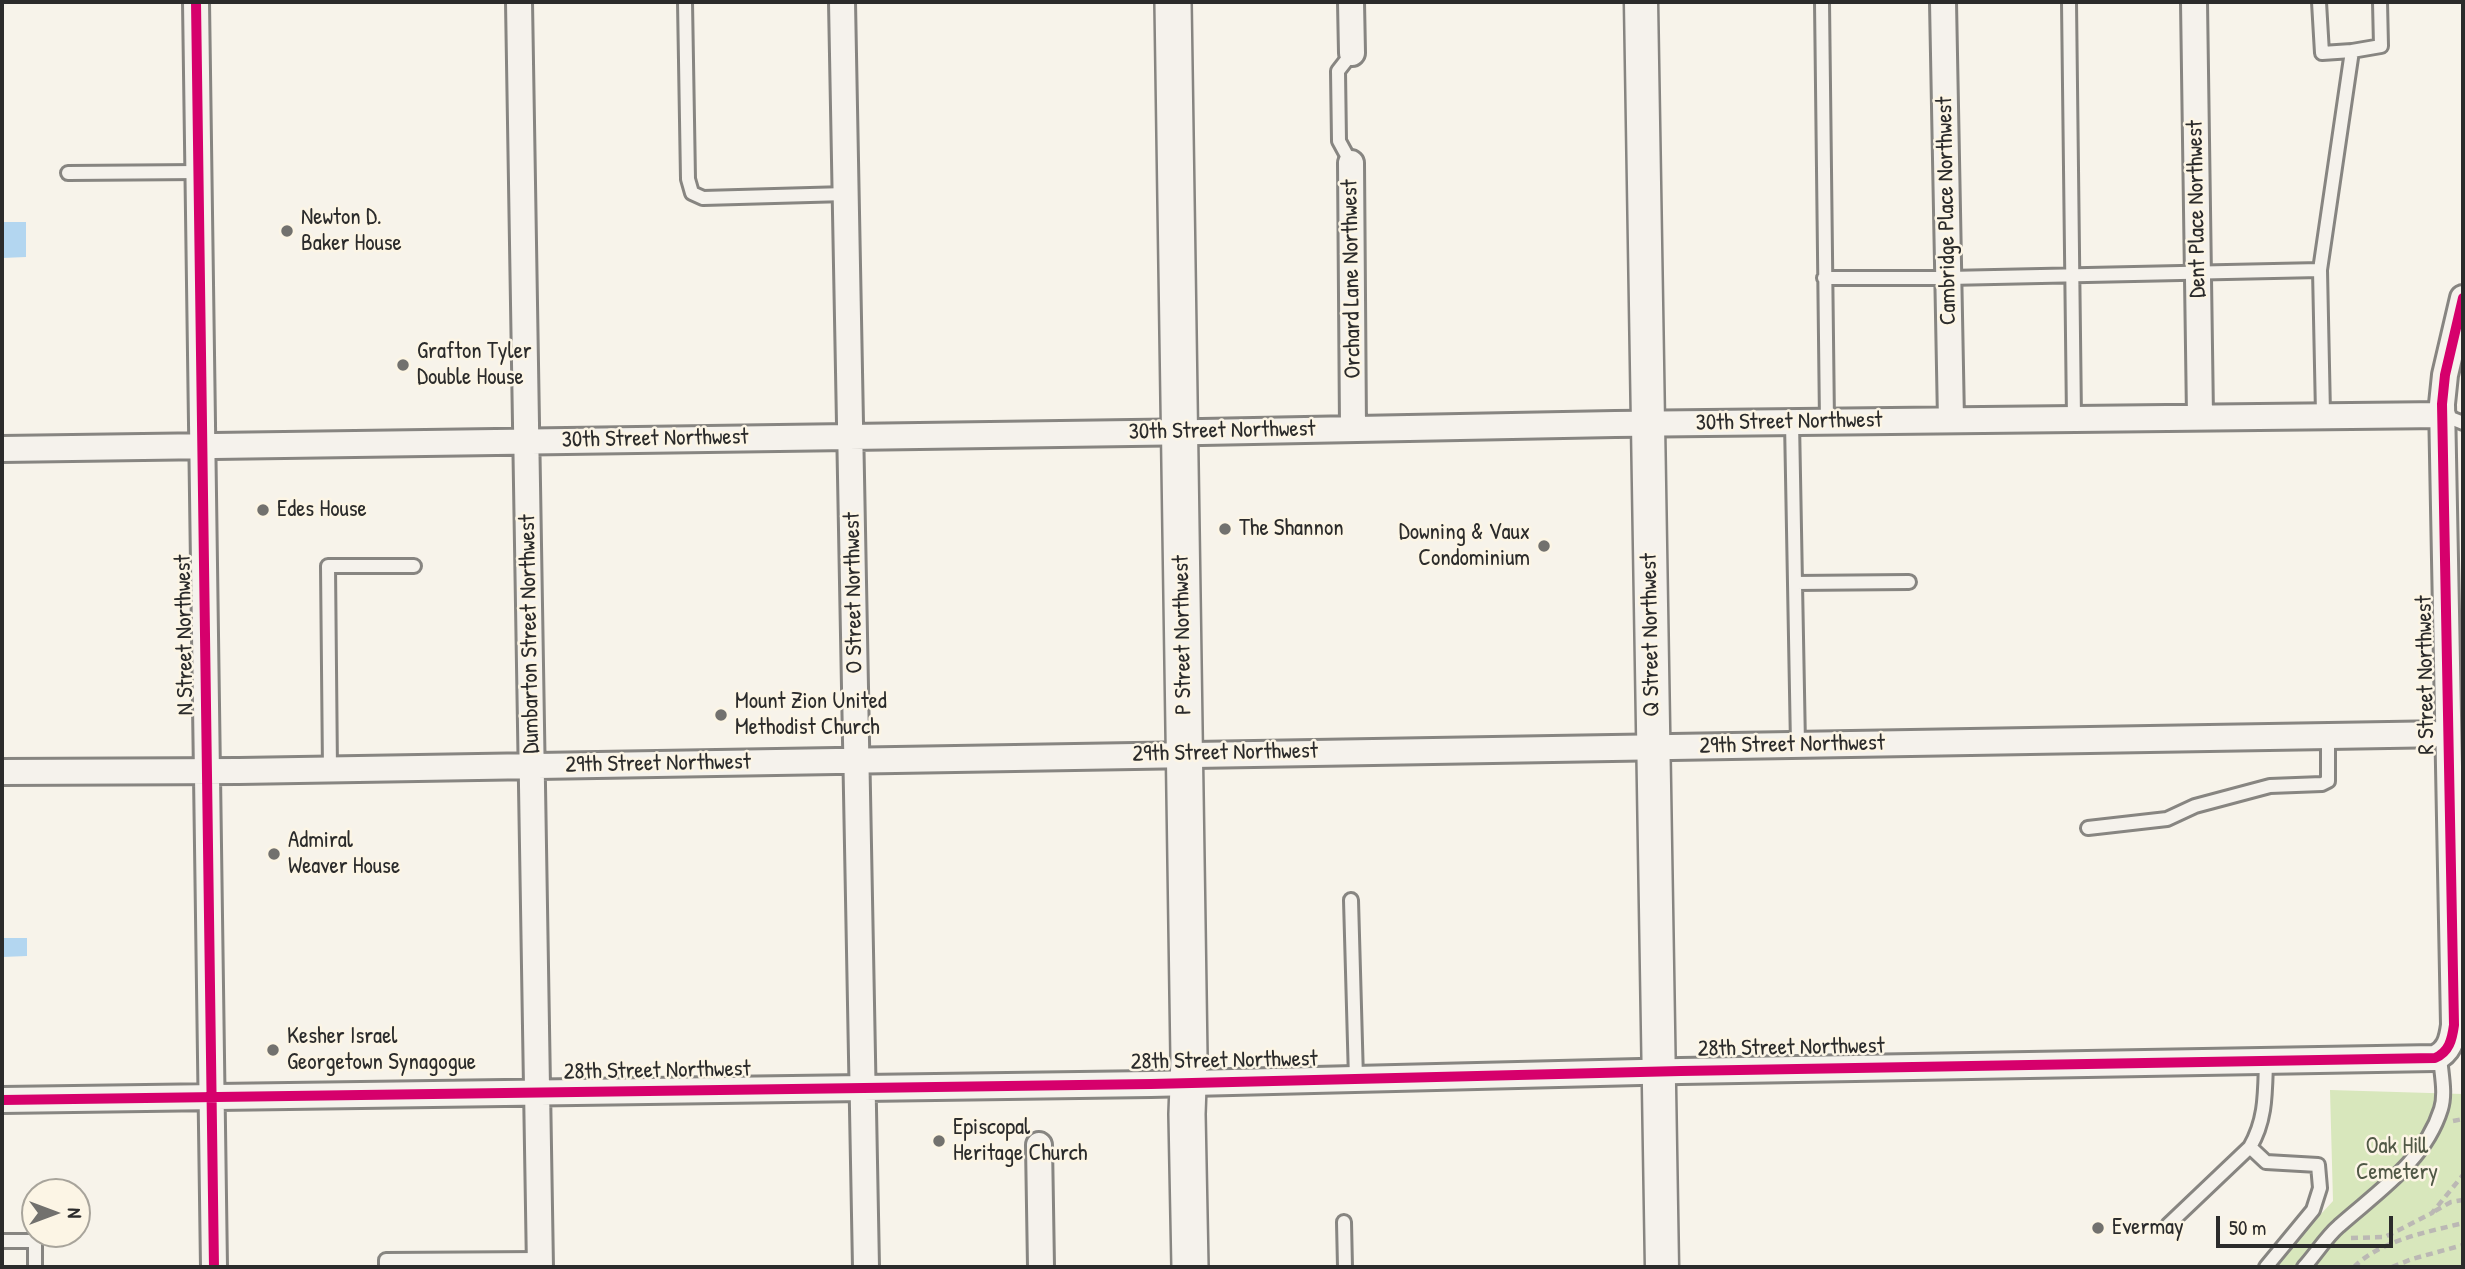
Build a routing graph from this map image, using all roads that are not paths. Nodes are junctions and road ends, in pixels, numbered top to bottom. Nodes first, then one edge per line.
1 (197, 2) edge
2 (520, 2) edge
3 (685, 2) edge
4 (842, 2) edge
5 (1173, 2) edge
6 (1351, 2) edge
7 (1641, 2) edge
8 (1822, 2) edge
9 (1943, 2) edge
10 (2069, 2) edge
11 (2194, 2) edge
12 (2319, 2) edge
13 (2380, 2) edge
14 (2352, 51) junction
15 (1352, 53) joint
16 (1351, 163) joint
17 (199, 172) junction
18 (68, 173) dead end
19 (846, 194) junction
20 (2320, 270) junction
21 (2198, 271) junction
22 (2072, 276) junction
23 (1824, 278) junction
24 (1948, 278) junction
25 (2463, 298) edge
26 (2323, 414) junction
27 (2200, 416) junction
28 (2074, 418) junction
29 (2453, 419) edge
30 (1951, 420) junction
31 (1792, 422) junction
32 (1827, 422) junction
33 (1648, 424) junction
34 (1353, 428) junction
35 (1180, 432) junction
36 (851, 436) junction
37 (527, 441) junction
38 (204, 447) junction
39 (2, 449) edge
40 (414, 566) dead end
41 (1909, 582) dead end
42 (1795, 583) junction
43 (2448, 734) junction
44 (2328, 737) junction
45 (1798, 745) junction
46 (1652, 747) junction
47 (1184, 754) junction
48 (856, 761) junction
49 (533, 766) junction
50 (330, 770) junction
51 (208, 771) junction
52 (2, 772) edge
53 (2088, 828) dead end
54 (1351, 900) dead end
55 (2443, 1054) junction
56 (2266, 1062) junction
57 (1658, 1072) junction
58 (1356, 1079) junction
59 (1188, 1083) junction
60 (863, 1088) junction
61 (537, 1094) junction
62 (212, 1098) junction
63 (2, 1100) edge
64 (1040, 1145) dead end
65 (2250, 1147) junction
66 (1344, 1222) dead end
67 (2168, 1225) dead end
68 (2, 1241) edge
69 (540, 1263) edge
70 (35, 1267) edge
71 (214, 1267) edge
72 (386, 1267) edge
73 (866, 1267) edge
74 (1041, 1267) edge
75 (1190, 1267) edge
76 (1345, 1267) edge
77 (1662, 1267) edge
78 (2266, 1267) edge
79 (2304, 1267) edge

1 - 17 street, N Street Northwest
2 - 37 street, Dumbarton Street Northwest
3 - 19 lane
4 - 19 street, O Street Northwest
5 - 35 main road, P Street Northwest
6 - 15 street
7 - 33 street, Q Street Northwest
8 - 23 lane
9 - 24 street, Cambridge Place Northwest
10 - 22 lane
11 - 21 street, Dent Place Northwest
12 - 14 lane
13 - 14 lane
14 - 20 lane
15 - 16 lane, Orchard Lane Northwest
16 - 34 street, Orchard Lane Northwest
17 - 18 lane
17 - 38 street, N Street Northwest
19 - 36 street, O Street Northwest
20 - 21 lane
20 - 26 lane
21 - 22 lane
21 - 27 street, Dent Place Northwest
22 - 24 lane
22 - 28 lane
23 - 24 lane
23 - 32 lane
24 - 30 street, Cambridge Place Northwest
25 - 29 street, R Street Northwest
26 - 27 street, 30th Street Northwest
26 - 29 street, 30th Street Northwest
27 - 28 street, 30th Street Northwest
28 - 30 street, 30th Street Northwest
29 - 43 street, R Street Northwest
30 - 32 street, 30th Street Northwest
31 - 32 street, 30th Street Northwest
31 - 33 street, 30th Street Northwest
31 - 42 lane
33 - 34 street, 30th Street Northwest
33 - 46 street, Q Street Northwest
34 - 35 street, 30th Street Northwest
35 - 36 street, 30th Street Northwest
35 - 47 main road, P Street Northwest
36 - 37 street, 30th Street Northwest
36 - 48 street, O Street Northwest
37 - 38 street, 30th Street Northwest
37 - 49 street, Dumbarton Street Northwest
38 - 39 street, 30th Street Northwest
38 - 51 street, N Street Northwest
40 - 50 lane
41 - 42 lane
42 - 45 lane
43 - 44 street, 29th Street Northwest
43 - 55 street, R Street Northwest
44 - 45 street, 29th Street Northwest
44 - 53 lane
45 - 46 street, 29th Street Northwest
46 - 47 street, 29th Street Northwest
46 - 57 street, Q Street Northwest
47 - 48 street, 29th Street Northwest
47 - 59 main road, P Street Northwest
48 - 49 street, 29th Street Northwest
48 - 60 street, O Street Northwest
49 - 50 street, 29th Street Northwest
49 - 61 street, Dumbarton Street Northwest
50 - 51 street, 29th Street Northwest
51 - 52 street, 29th Street Northwest
51 - 62 street, N Street Northwest
54 - 58 lane
55 - 56 street, 28th Street Northwest
55 - 79 lane
56 - 57 street, 28th Street Northwest
56 - 65 lane
57 - 58 street, 28th Street Northwest
57 - 77 street, Q Street Northwest
58 - 59 street, 28th Street Northwest
59 - 60 street, 28th Street Northwest
59 - 75 main road, P Street Northwest
60 - 61 street, 28th Street Northwest
60 - 73 street, O Street Northwest
61 - 62 street, 28th Street Northwest
61 - 69 street, Dumbarton Street Northwest
62 - 63 street, 28th Street Northwest
62 - 71 street, N Street Northwest
64 - 74 street
65 - 67 lane
65 - 78 lane
66 - 76 lane
68 - 70 lane
69 - 72 lane

